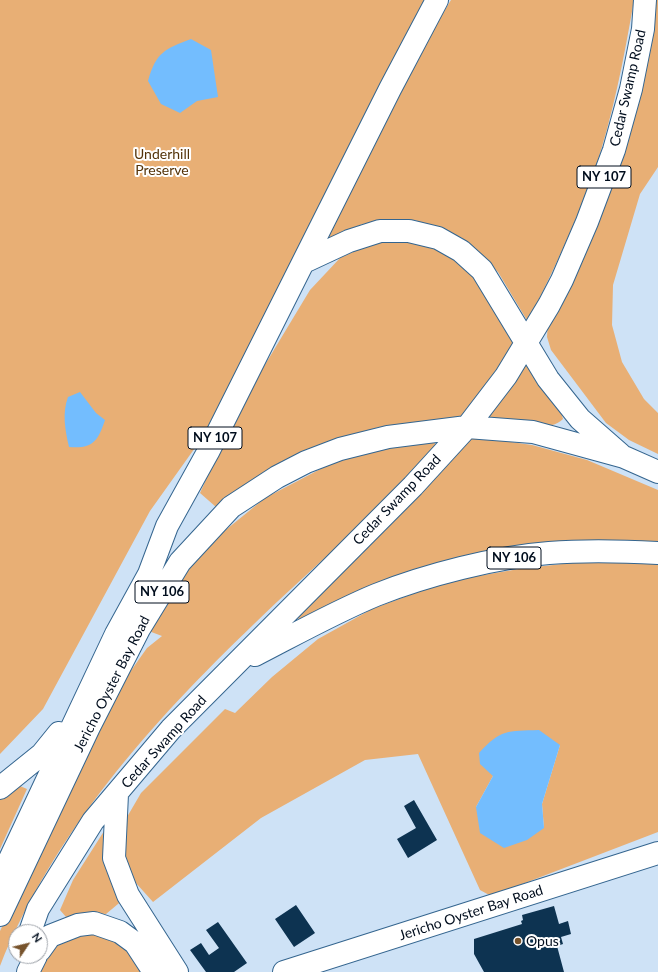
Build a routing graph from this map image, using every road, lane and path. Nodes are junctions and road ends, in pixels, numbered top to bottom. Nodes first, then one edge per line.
1 (437, 0) edge
2 (645, 0) edge
3 (304, 262) junction
4 (526, 340) junction
5 (467, 427) junction
6 (624, 457) junction
7 (658, 472) edge
8 (658, 553) edge
9 (239, 663) junction
10 (83, 704) junction
11 (0, 788) edge
12 (117, 794) junction
13 (658, 853) edge
14 (0, 880) edge
15 (0, 916) edge
16 (33, 924) edge
17 (48, 939) edge
18 (154, 972) edge
19 (177, 972) edge
20 (284, 972) edge

1 - 3 main road, NY 107
2 - 4 main road, Cedar Swamp Road / NY 107
3 - 4 main road
3 - 10 main road, NY 107
4 - 5 main road, Cedar Swamp Road / NY 107
4 - 6 main road
5 - 6 main road, Jericho Oyster Bay Road / NY 106
5 - 9 main road, Cedar Swamp Road / NY 107
5 - 15 main road, Jericho Oyster Bay Road / NY 106
6 - 7 main road, Jericho Oyster Bay Road / NY 106
8 - 9 main road, NY 106
9 - 12 main road, Cedar Swamp Road / NY 106
10 - 11 main road
10 - 14 main road, NY 107
12 - 16 main road, Cedar Swamp Road / NY 106
12 - 19 main road
13 - 20 main road, Jericho Oyster Bay Road
17 - 18 main road

